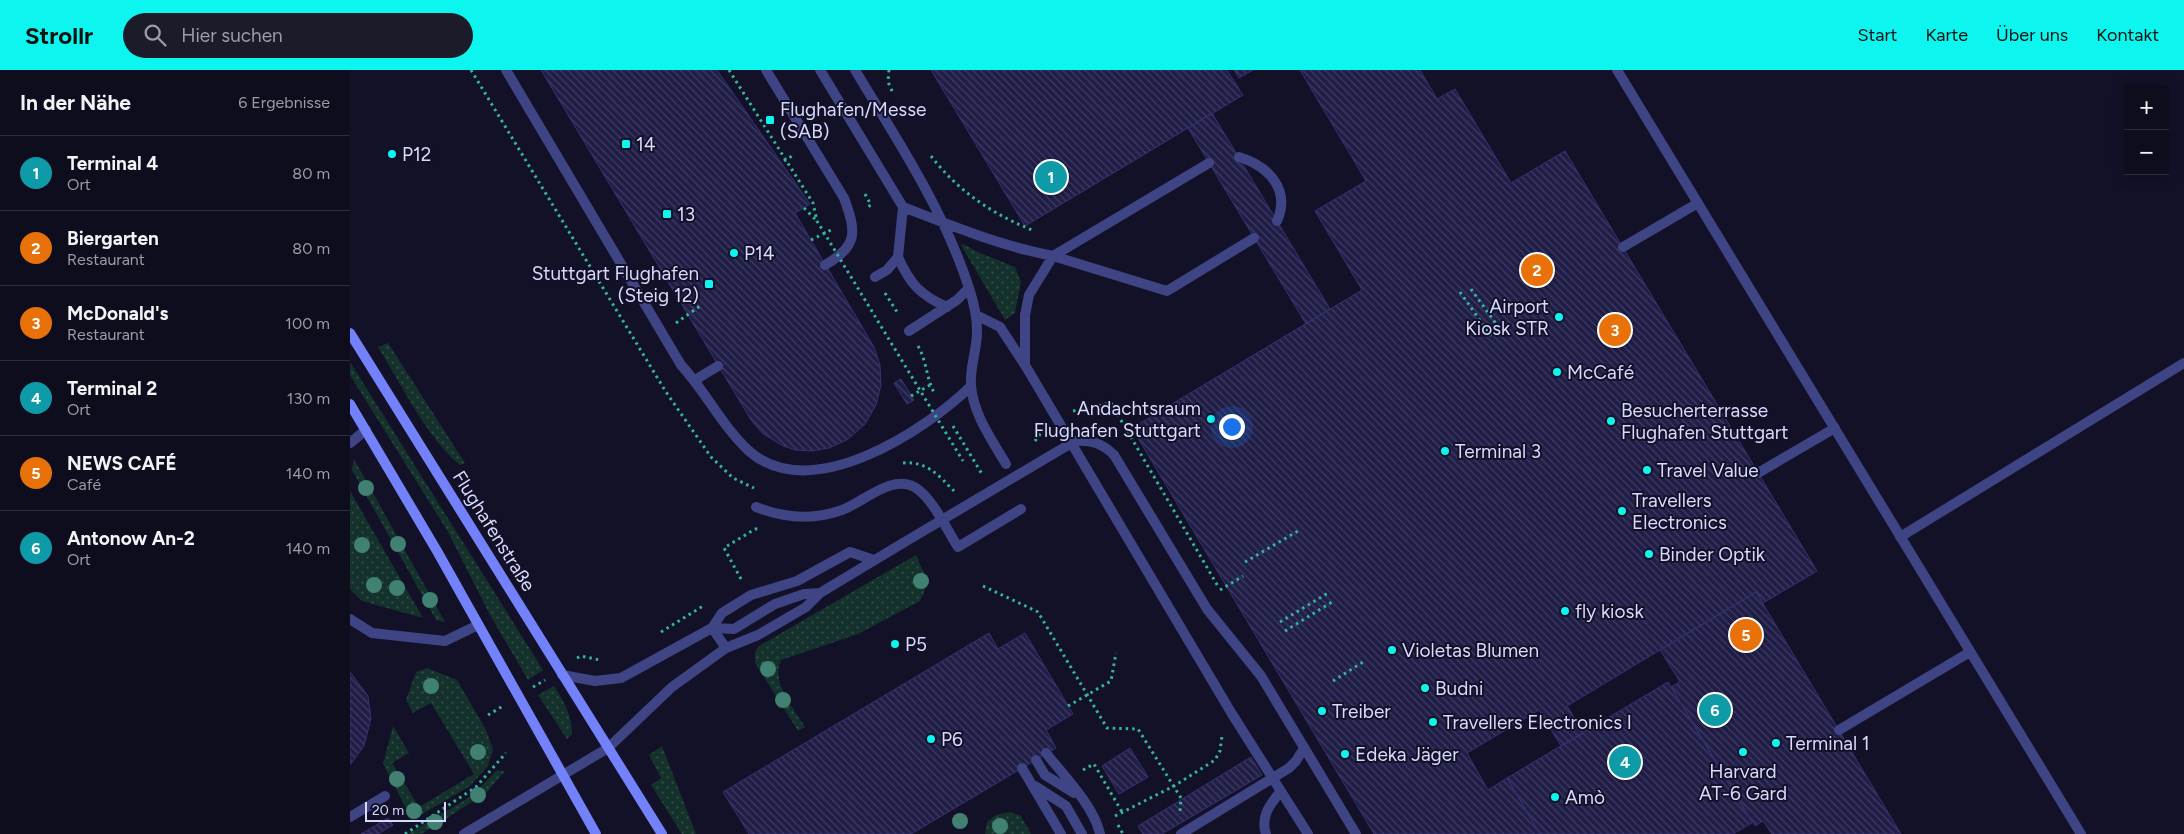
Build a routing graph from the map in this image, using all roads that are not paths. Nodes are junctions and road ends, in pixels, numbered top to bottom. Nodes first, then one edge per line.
1 (506, 70) edge
2 (766, 70) edge
3 (820, 70) edge
4 (855, 70) edge
5 (1617, 70) edge
6 (1239, 157) dead end
7 (1209, 163) dead end
8 (1698, 203) junction
9 (903, 206) junction
10 (1277, 220) dead end
11 (944, 223) junction
12 (1254, 238) dead end
13 (1623, 247) dead end
14 (1053, 256) junction
15 (898, 257) junction
16 (825, 265) dead end
17 (875, 277) road end
18 (969, 288) junction
19 (947, 307) junction
20 (976, 315) junction
21 (909, 332) road end
22 (350, 333) edge
23 (2184, 363) edge
24 (1025, 365) junction
25 (718, 366) dead end
26 (695, 380) junction
27 (971, 386) junction
28 (350, 404) edge
29 (1834, 428) junction
30 (366, 430) junction
31 (350, 443) edge
32 (1006, 464) dead end
33 (1758, 473) dead end
34 (756, 507) dead end
35 (1021, 509) dead end
36 (1900, 536) junction
37 (874, 560) junction
38 (820, 593) junction
39 (350, 619) edge
40 (478, 625) junction
41 (712, 628) junction
42 (734, 629) junction
43 (726, 648) junction
44 (1970, 652) junction
45 (561, 672) junction
46 (1839, 730) dead end
47 (608, 748) junction
48 (1304, 748) junction
49 (1046, 753) dead end
50 (1036, 760) dead end
51 (1022, 768) dead end
52 (563, 776) junction
53 (1032, 784) junction
54 (1280, 791) junction
55 (385, 796) dead end
56 (1080, 796) junction
57 (350, 816) edge
58 (464, 834) edge
59 (596, 834) edge
60 (662, 834) edge
61 (1061, 834) edge
62 (1082, 834) edge
63 (1100, 834) edge
64 (1182, 834) edge
65 (1266, 834) edge
66 (1308, 834) edge
67 (1356, 834) edge
68 (2081, 834) edge

1 - 26 street
2 - 16 street
3 - 9 street
4 - 11 street
5 - 8 street
6 - 10 street
7 - 14 street
8 - 13 street
8 - 29 street
9 - 11 street
9 - 15 street
11 - 14 street
11 - 18 street
12 - 14 street
14 - 24 street
15 - 17 street
15 - 19 street
18 - 19 street
18 - 20 street
19 - 21 street
20 - 24 street
20 - 27 street
22 - 45 main road, Flughafenstraße
23 - 36 street
24 - 54 street
25 - 26 street
26 - 27 street
27 - 32 street
28 - 30 main road
29 - 33 street
29 - 36 street
30 - 31 street
30 - 40 main road
34 - 35 street
36 - 44 street
37 - 38 street
37 - 41 street
37 - 48 street, bridge
38 - 42 street
38 - 43 street
39 - 40 street
40 - 52 main road
41 - 42 street
41 - 43 street
41 - 45 street
42 - 43 street
43 - 47 street
44 - 46 street
44 - 68 street
45 - 47 main road, Flughafenstraße
47 - 52 street
47 - 60 main road, Flughafenstraße
48 - 64 street, bridge
48 - 67 street, bridge
49 - 56 street
50 - 56 street
51 - 53 street
52 - 58 street
52 - 59 main road
53 - 61 street
53 - 62 street
54 - 65 street
54 - 66 street
55 - 57 street
56 - 63 street

